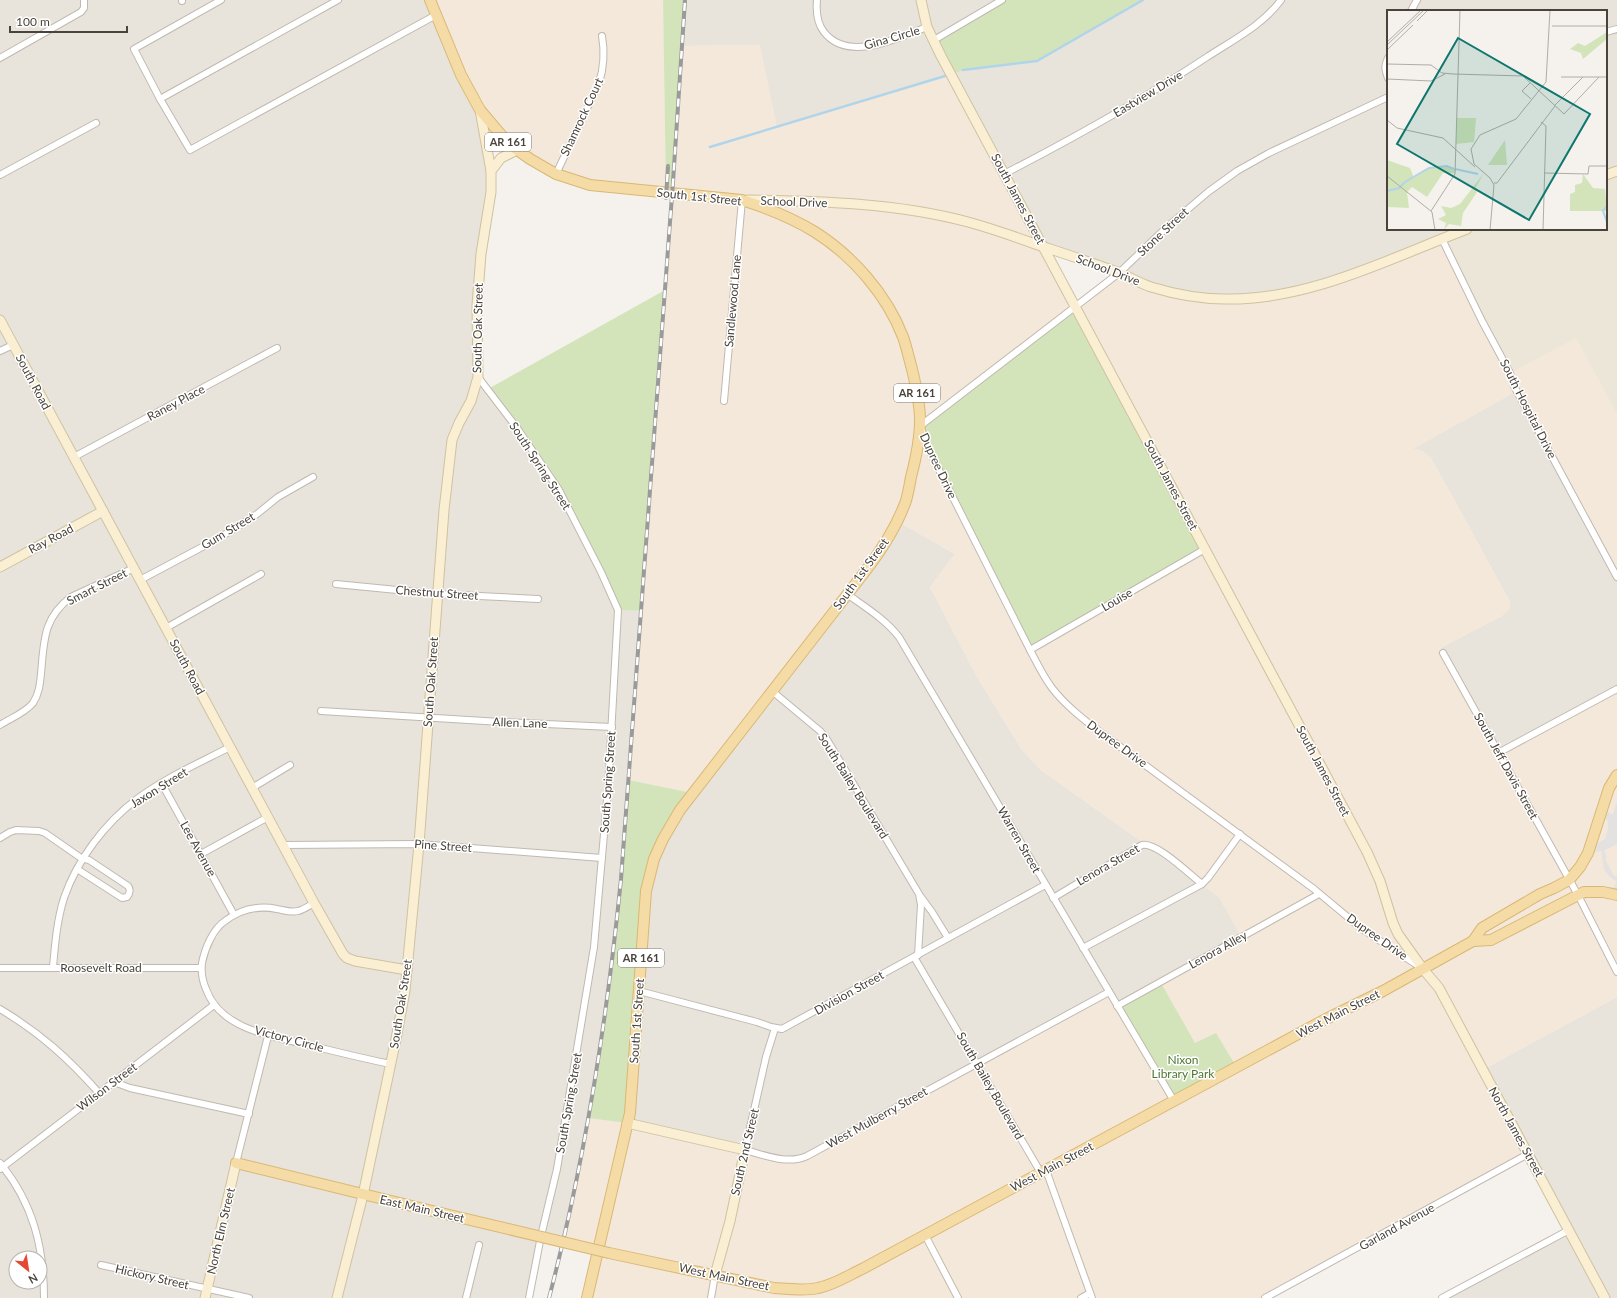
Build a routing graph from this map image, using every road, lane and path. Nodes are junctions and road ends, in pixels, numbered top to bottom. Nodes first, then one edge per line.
1 (84, 0) edge
2 (221, 0) edge
3 (338, 0) edge
4 (430, 0) edge
5 (817, 0) edge
6 (921, 0) edge
7 (1002, 0) edge
8 (1281, 0) edge
9 (1417, 0) edge
10 (1412, 10) edge
11 (436, 15) junction
12 (927, 27) junction
13 (1617, 29) edge
14 (1607, 32) edge
15 (602, 36) dead end
16 (934, 40) junction
17 (0, 58) edge
18 (1387, 60) edge
19 (1387, 76) edge
20 (1387, 97) edge
21 (160, 99) junction
22 (480, 110) junction
23 (96, 123) dead end
24 (517, 150) junction
25 (491, 171) junction
26 (1617, 171) edge
27 (556, 174) junction
28 (1004, 174) junction
29 (0, 175) edge
30 (1607, 175) edge
31 (742, 200) junction
32 (1464, 230) edge
33 (1446, 235) edge
34 (1043, 247) junction
35 (1119, 273) junction
36 (1076, 306) junction
37 (0, 320) edge
38 (13, 345) junction
39 (277, 348) dead end
40 (0, 351) edge
41 (478, 377) junction
42 (724, 401) dead end
43 (920, 426) junction
44 (74, 457) junction
45 (312, 477) dead end
46 (103, 511) junction
47 (1205, 549) junction
48 (0, 567) edge
49 (134, 568) junction
50 (261, 574) dead end
51 (1617, 577) edge
52 (140, 580) junction
53 (336, 584) dead end
54 (438, 594) junction
55 (847, 594) junction
56 (538, 599) dead end
57 (166, 628) junction
58 (1030, 650) junction
59 (1443, 652) dead end
60 (1617, 689) edge
61 (772, 691) junction
62 (321, 711) dead end
63 (428, 718) junction
64 (0, 725) edge
65 (612, 727) junction
66 (230, 747) junction
67 (1498, 753) junction
68 (290, 765) dead end
69 (1617, 775) edge
70 (162, 784) junction
71 (252, 788) junction
72 (268, 817) junction
73 (1240, 834) junction
74 (0, 838) edge
75 (419, 844) junction
76 (283, 845) junction
77 (201, 854) junction
78 (602, 858) junction
79 (83, 859) junction
80 (77, 869) junction
81 (1569, 880) junction
82 (1202, 884) junction
83 (1045, 885) junction
84 (918, 894) junction
85 (1320, 894) junction
86 (1578, 895) junction
87 (1617, 895) edge
88 (1053, 898) junction
89 (314, 903) junction
90 (234, 915) junction
91 (948, 938) junction
92 (1473, 941) junction
93 (1083, 948) junction
94 (916, 956) junction
95 (53, 967) junction
96 (0, 968) edge
97 (201, 968) junction
98 (1423, 969) junction
99 (407, 970) junction
100 (1617, 972) edge
101 (639, 991) junction
102 (1108, 992) junction
103 (214, 1005) junction
104 (1116, 1006) junction
105 (0, 1009) edge
106 (775, 1028) junction
107 (268, 1036) junction
108 (977, 1063) junction
109 (391, 1064) junction
110 (114, 1082) junction
111 (99, 1093) junction
112 (1174, 1101) junction
113 (249, 1114) junction
114 (627, 1123) junction
115 (745, 1150) junction
116 (1528, 1154) junction
117 (236, 1163) junction
118 (1, 1166) edge
119 (1044, 1172) junction
120 (363, 1195) junction
121 (1569, 1230) junction
122 (925, 1235) junction
123 (479, 1245) dead end
124 (609, 1253) joint
125 (101, 1265) dead end
126 (715, 1275) junction
127 (206, 1294) edge
128 (1091, 1296) edge
129 (44, 1298) edge
130 (249, 1298) edge
131 (337, 1298) edge
132 (466, 1298) edge
133 (530, 1298) edge
134 (587, 1298) edge
135 (711, 1298) edge
136 (958, 1298) edge
137 (1081, 1298) edge
138 (1265, 1298) edge
139 (1442, 1298) edge
140 (1606, 1298) edge

1 - 17 street
2 - 21 street
3 - 21 street
4 - 11 main road, South 1st Street / AR 161
5 - 12 street, Gina Circle
6 - 12 street, South James Street
7 - 16 street
8 - 28 street, Eastview Drive
9 - 10 street
11 - 21 street
11 - 22 main road, South 1st Street / AR 161
12 - 16 street, South James Street
13 - 14 street
15 - 27 street, Shamrock Court
16 - 28 street, South James Street
18 - 19 street
20 - 35 street, Stone Street
22 - 24 main road, South 1st Street / AR 161
22 - 25 street, South Oak Street
23 - 29 street
24 - 25 street
24 - 27 main road, South 1st Street / AR 161
25 - 41 street, South Oak Street
26 - 30 street
27 - 31 main road, South 1st Street / AR 161
28 - 34 street, South James Street
31 - 34 street, School Drive
31 - 42 street, Sandlewood Lane
31 - 43 main road, South 1st Street / AR 161
32 - 33 street, School Drive
33 - 35 street, School Drive
33 - 51 street, South Hospital Drive
34 - 35 street, School Drive
34 - 36 street, South James Street
35 - 36 street, Stone Street
36 - 43 street, Stone Street
36 - 47 street, South James Street
37 - 38 street, South Road
38 - 40 street
38 - 44 street, South Road
39 - 44 street, Raney Place
41 - 54 street, South Oak Street
41 - 65 street, South Spring Street
43 - 55 main road, South 1st Street / AR 161
43 - 58 street, Dupree Drive
44 - 46 street, South Road
45 - 52 street, Gum Street
46 - 48 street, Ray Road
46 - 49 street, South Road
47 - 58 street, Louise
47 - 98 street, South James Street
49 - 52 street, South Road
49 - 64 street, Smart Street
50 - 57 street
52 - 57 street, South Road
53 - 54 street, Chestnut Street
54 - 56 street, Chestnut Street
54 - 63 street, South Oak Street
55 - 61 main road, South 1st Street / AR 161
55 - 83 street, Warren Street
57 - 66 street, South Road
58 - 73 street, Dupree Drive
59 - 67 street, South Jeff Davis Street
60 - 67 street
61 - 84 street, South Bailey Boulevard
61 - 101 main road, South 1st Street / AR 161
62 - 63 street, Allen Lane
63 - 65 street, Allen Lane
63 - 75 street, South Oak Street
65 - 78 street, South Spring Street
66 - 70 street, Jaxon Street
66 - 71 street, South Road
67 - 81 street, South Jeff Davis Street
68 - 71 street
69 - 81 main road
70 - 77 street, Lee Avenue
70 - 79 street, Jaxon Street
71 - 72 street, South Road
72 - 76 street, South Road
72 - 77 street
73 - 82 street
73 - 85 street, Dupree Drive
74 - 79 street
75 - 76 street, Pine Street
75 - 78 street, Pine Street
75 - 99 street, South Oak Street
76 - 89 street, South Road
77 - 90 street, Lee Avenue
78 - 133 street, South Spring Street
79 - 80 street, Jaxon Street
79 - 80 street
80 - 95 street, Jaxon Street
81 - 86 street, South Jeff Davis Street
81 - 92 main road, West Main Street
82 - 88 street, Lenora Street
82 - 93 street
83 - 88 street, Warren Street
83 - 91 street, Division Street
84 - 91 street, South Bailey Boulevard
84 - 94 street, South Bailey Boulevard
85 - 98 street, Dupree Drive
85 - 104 street, Lenora Alley
86 - 87 main road, West Main Street
86 - 92 main road, West Main Street
86 - 100 street, South Jeff Davis Street
88 - 93 street, Warren Street
89 - 90 street, Victory Circle
89 - 99 street, South Road
90 - 97 street, Victory Circle
91 - 94 street, Division Street
92 - 98 main road, West Main Street
93 - 102 street, Warren Street
94 - 106 street, Division Street
94 - 108 street, South Bailey Boulevard
95 - 96 street, Roosevelt Road
95 - 97 street, Roosevelt Road
97 - 103 street, Victory Circle
98 - 112 main road, West Main Street
98 - 116 street, North James Street
99 - 109 street, South Oak Street
101 - 106 street
101 - 114 main road, South 1st Street / AR 161
102 - 104 street, Warren Street
102 - 108 street, West Mulberry Street
103 - 107 street, Victory Circle
103 - 110 street, Wilson Street
104 - 112 street, Warren Street
105 - 111 street
106 - 115 street, South 2nd Street
107 - 109 street, Victory Circle
107 - 113 street
108 - 115 street, West Mulberry Street
108 - 119 street, South Bailey Boulevard
109 - 120 street, South Oak Street
110 - 111 street, Wilson Street
110 - 113 street
111 - 118 street, Wilson Street
112 - 119 main road, West Main Street
113 - 117 street
114 - 115 street, West Mulberry Street
114 - 134 main road, South 1st Street / AR 161
115 - 126 street, South 2nd Street
116 - 121 street, North James Street
116 - 138 street, Garland Avenue
117 - 120 main road, East Main Street
117 - 127 street, North Elm Street
118 - 129 street
119 - 122 main road, West Main Street
119 - 128 street, South Bailey Boulevard
120 - 124 main road, East Main Street, bridge
120 - 131 street, South Oak Street
121 - 139 street
121 - 140 street, North James Street
122 - 126 main road, West Main Street
122 - 136 street
123 - 132 street
124 - 126 main road, West Main Street
125 - 127 street, Hickory Street
126 - 135 street
127 - 130 street, Hickory Street
128 - 137 street

